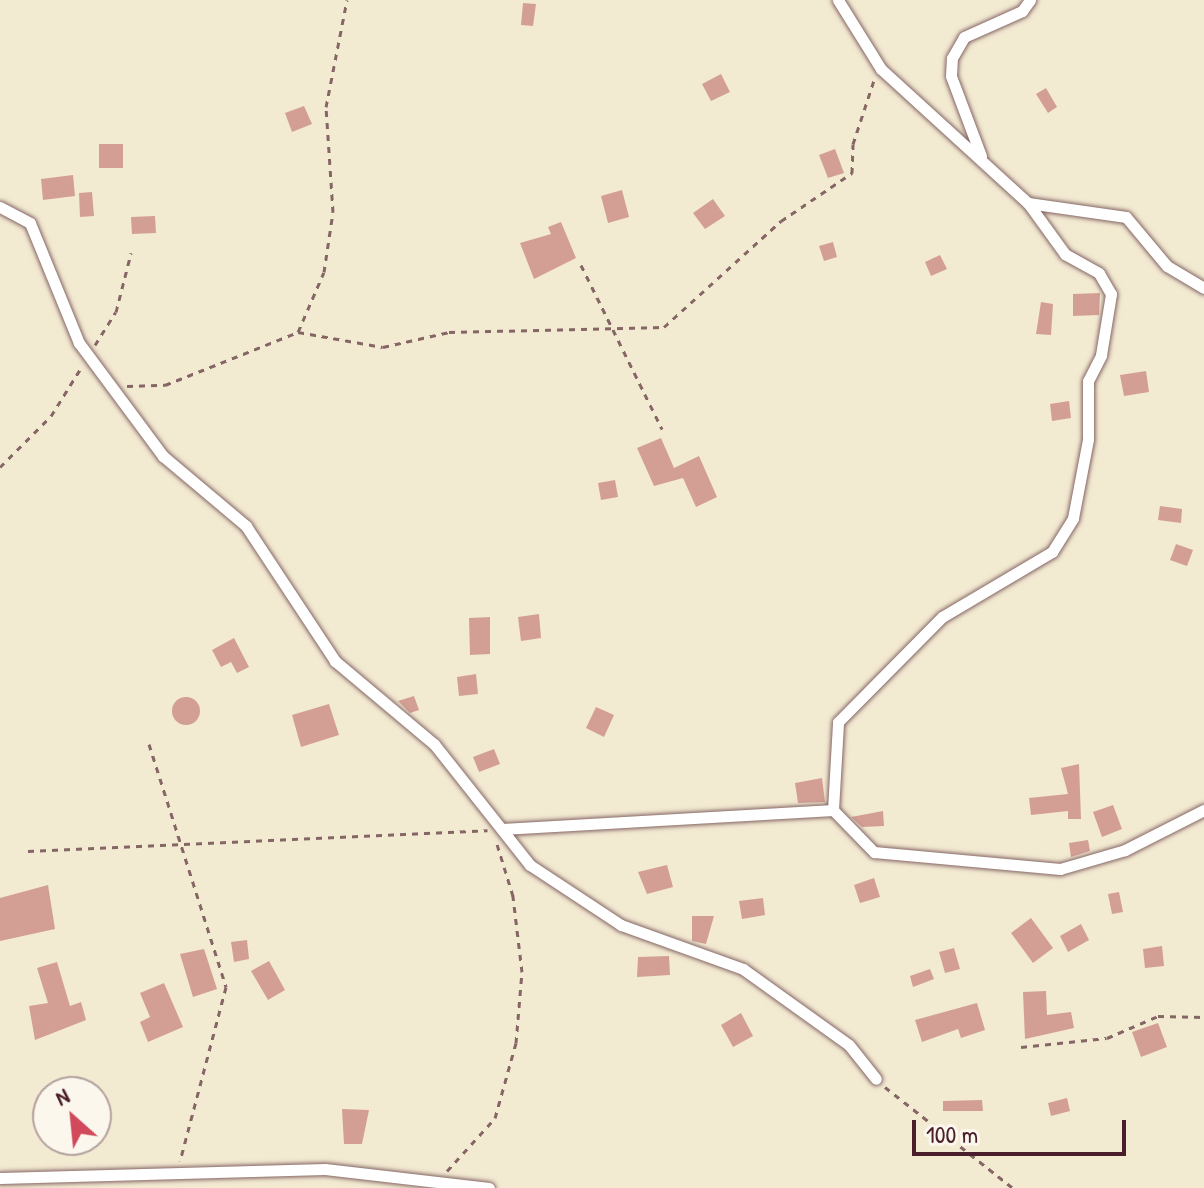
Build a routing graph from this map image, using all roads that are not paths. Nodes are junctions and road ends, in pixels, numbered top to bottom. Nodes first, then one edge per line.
1 (838, 0) edge
2 (1030, 0) edge
3 (983, 161) junction
4 (1028, 203) junction
5 (0, 207) edge
6 (1204, 288) edge
7 (833, 810) junction
8 (1204, 810) edge
9 (497, 829) junction
10 (876, 1079) road end
11 (0, 1178) edge
12 (489, 1188) edge

1 - 3 street
2 - 3 street
3 - 4 street
4 - 6 street
4 - 7 street
5 - 9 street
7 - 8 street
7 - 9 street
9 - 10 street
11 - 12 street

